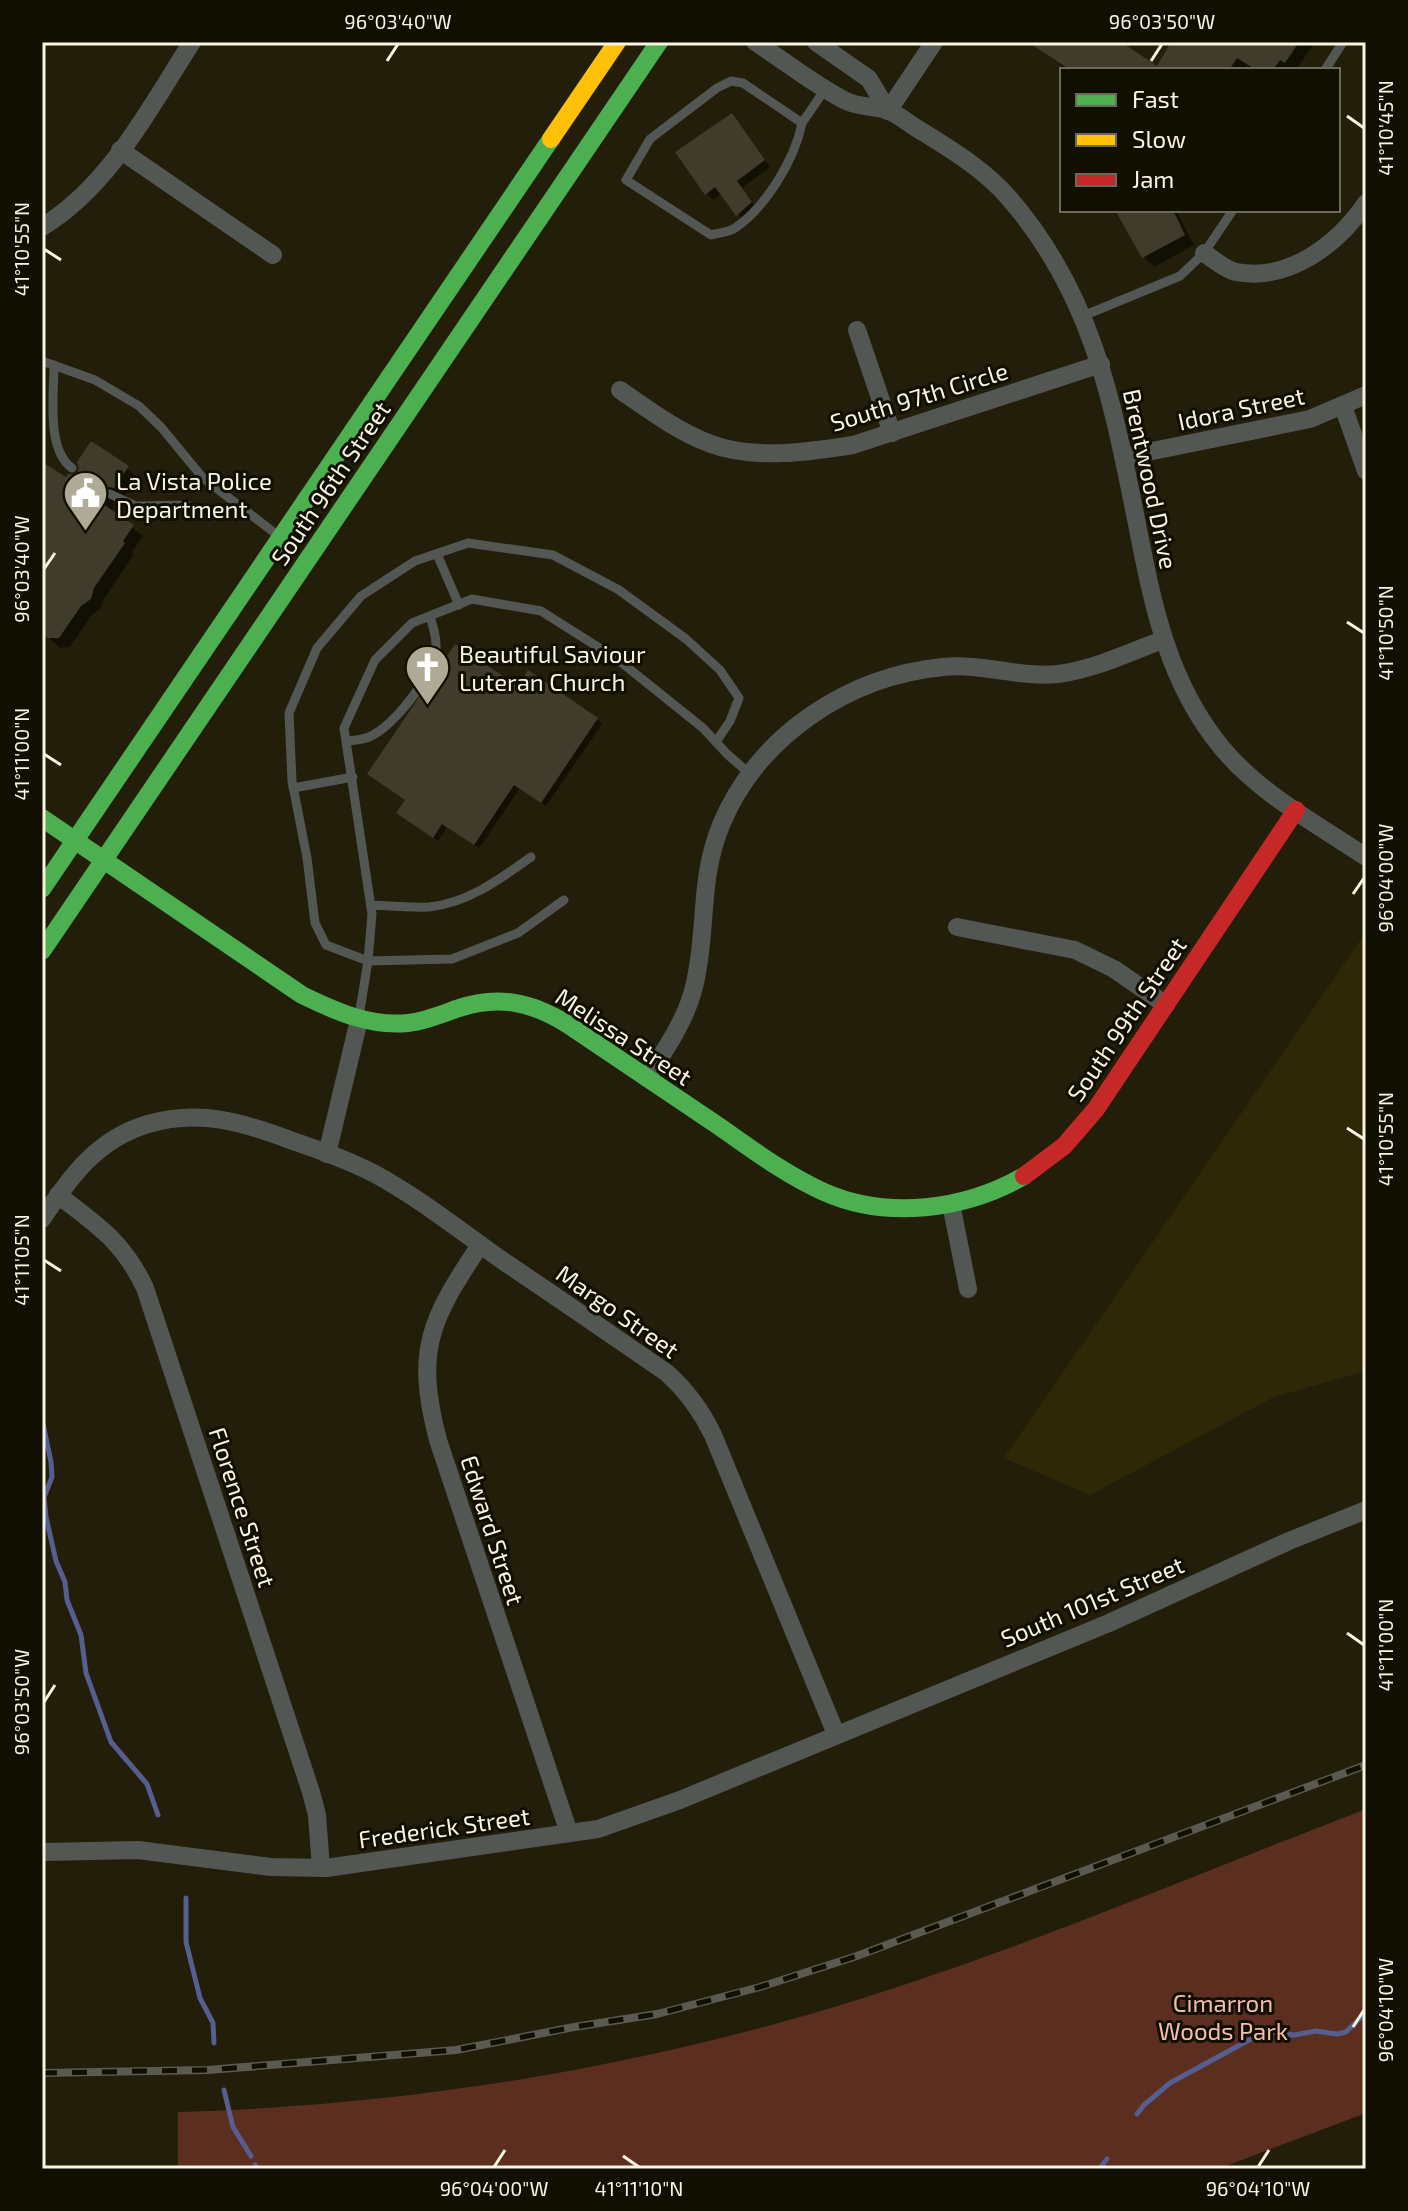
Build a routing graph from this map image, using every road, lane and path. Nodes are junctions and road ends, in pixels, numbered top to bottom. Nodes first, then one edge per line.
1 (192, 42) edge
2 (617, 42) edge
3 (659, 42) edge
4 (755, 42) edge
5 (816, 42) edge
6 (934, 42) edge
7 (1343, 42) edge
8 (1326, 68) edge
9 (826, 88) junction
10 (888, 111) junction
11 (802, 123) junction
12 (120, 150) junction
13 (1366, 203) edge
14 (1232, 212) edge
15 (42, 227) edge
16 (1204, 253) junction
17 (273, 255) dead end
18 (1083, 316) junction
19 (857, 330) dead end
20 (42, 361) edge
21 (1101, 364) junction
22 (54, 365) junction
23 (620, 390) dead end
24 (1366, 395) edge
25 (1343, 406) junction
26 (892, 433) junction
27 (1123, 457) junction
28 (72, 468) dead end
29 (1366, 471) edge
30 (110, 494) dead end
31 (187, 505) dead end
32 (281, 538) junction
33 (437, 554) junction
34 (459, 605) junction
35 (430, 616) junction
36 (1162, 640) junction
37 (347, 741) junction
38 (716, 742) junction
39 (751, 775) junction
40 (353, 777) junction
41 (293, 788) junction
42 (1296, 810) junction
43 (42, 818) edge
44 (75, 840) junction
45 (531, 857) dead end
46 (1366, 857) edge
47 (104, 859) junction
48 (42, 889) edge
49 (564, 900) dead end
50 (371, 905) junction
51 (957, 927) dead end
52 (42, 951) edge
53 (368, 961) junction
54 (1166, 1005) junction
55 (359, 1020) junction
56 (647, 1078) junction
57 (327, 1154) junction
58 (58, 1195) junction
59 (951, 1204) junction
60 (42, 1219) edge
61 (480, 1245) junction
62 (968, 1289) dead end
63 (1366, 1510) edge
64 (836, 1734) junction
65 (569, 1833) junction
66 (42, 1852) edge
67 (321, 1868) junction

1 - 12 street
2 - 32 main road, South 96th Street
3 - 47 main road, South 96th Street
4 - 9 street, Brentwood Drive
5 - 10 street, Brentwood Drive
6 - 10 street
7 - 8 lane
9 - 10 street, Brentwood Drive
9 - 11 lane
10 - 18 street, Brentwood Drive
11 - 11 lane
12 - 15 street
12 - 17 street
13 - 16 street
14 - 16 lane
16 - 18 lane
18 - 21 street, Brentwood Drive
19 - 26 street
20 - 22 lane
21 - 26 street, South 97th Circle
21 - 27 street, Brentwood Drive
22 - 28 lane
22 - 32 lane
23 - 26 street, South 97th Circle
24 - 25 street, Idora Street
25 - 27 street, Idora Street
25 - 29 street
27 - 36 street, Brentwood Drive
30 - 31 lane
32 - 44 main road, South 96th Street
33 - 34 lane
33 - 38 lane
33 - 41 lane
34 - 35 lane
34 - 38 lane
35 - 37 lane
35 - 37 lane
36 - 39 street
36 - 42 street, Brentwood Drive
37 - 40 lane
38 - 39 lane
39 - 56 street
40 - 41 lane
40 - 50 lane
41 - 53 lane
42 - 46 street, Brentwood Drive
42 - 54 main road, South 99th Street
43 - 44 main road, Melissa Street
44 - 47 main road, Melissa Street
44 - 48 main road, South 96th Street
45 - 50 lane
47 - 52 main road, South 96th Street
47 - 55 main road, Melissa Street
49 - 53 lane
50 - 53 lane
51 - 54 street
53 - 55 lane
54 - 59 main road, South 99th Street
55 - 56 main road, Melissa Street
55 - 57 street
56 - 59 main road, Melissa Street
57 - 58 street, Margo Street
57 - 61 street, Margo Street
58 - 60 street, Margo Street
58 - 67 street, Florence Street
59 - 62 street
61 - 64 street, Margo Street
61 - 65 street, Edward Street
63 - 64 street, South 101st Street
64 - 65 street, Frederick Street
65 - 67 street, Frederick Street
66 - 67 street, Frederick Street

